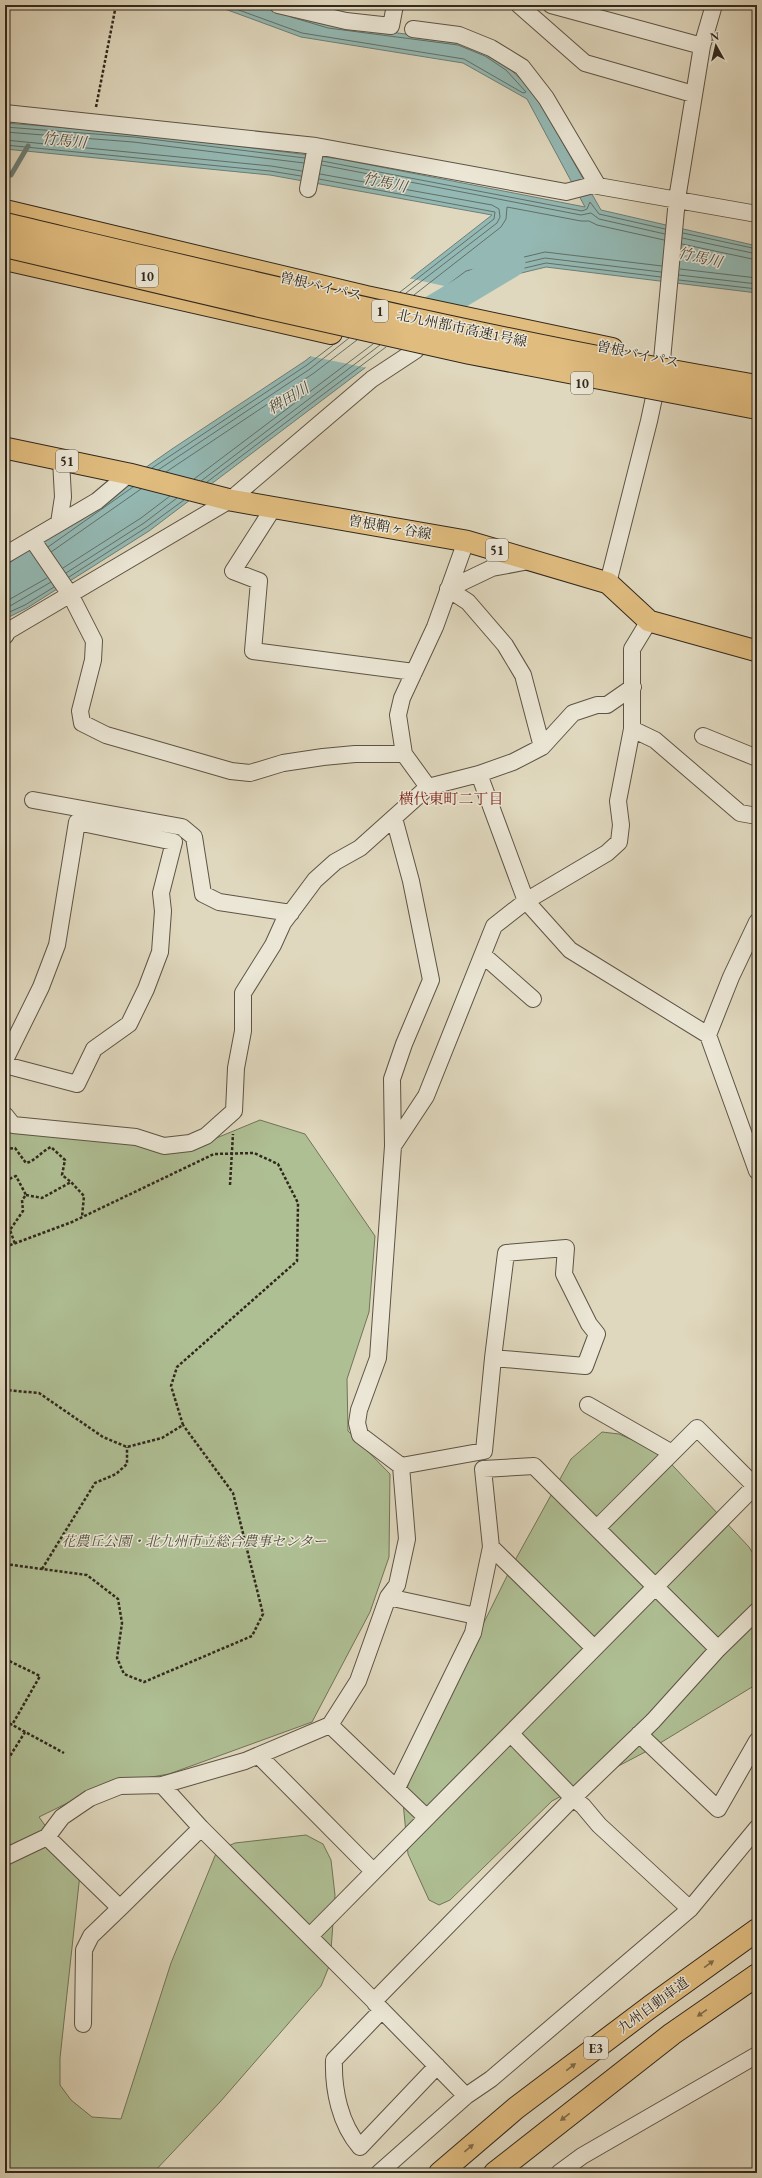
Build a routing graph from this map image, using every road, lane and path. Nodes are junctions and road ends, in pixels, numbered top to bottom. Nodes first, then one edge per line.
1 (116, 5) edge
2 (278, 5) edge
3 (395, 5) edge
4 (519, 5) edge
5 (551, 5) edge
6 (714, 5) edge
7 (413, 29) dead end
8 (702, 46) junction
9 (693, 94) junction
10 (5, 113) edge
11 (94, 122) junction
12 (316, 146) junction
13 (597, 184) junction
14 (308, 189) dead end
15 (5, 199) edge
16 (677, 199) junction
17 (5, 211) edge
18 (757, 214) edge
19 (5, 224) edge
20 (5, 234) edge
21 (5, 246) edge
22 (5, 259) edge
23 (269, 274) junction
24 (287, 324) junction
25 (412, 349) junction
26 (662, 360) junction
27 (757, 376) edge
28 (757, 386) edge
29 (654, 395) junction
30 (757, 408) edge
31 (757, 414) edge
32 (5, 448) edge
33 (61, 460) junction
34 (129, 474) junction
35 (225, 498) junction
36 (274, 507) junction
37 (60, 523) junction
38 (32, 539) junction
39 (466, 541) junction
40 (5, 555) edge
41 (534, 560) junction
42 (608, 583) junction
43 (448, 589) junction
44 (68, 593) junction
45 (649, 621) junction
46 (5, 636) edge
47 (757, 651) edge
48 (414, 672) junction
49 (633, 687) junction
50 (632, 729) junction
51 (703, 736) dead end
52 (542, 747) junction
53 (404, 754) junction
54 (757, 758) edge
55 (479, 774) junction
56 (428, 787) junction
57 (33, 800) dead end
58 (757, 816) edge
59 (394, 818) junction
60 (526, 901) junction
61 (291, 913) junction
62 (757, 922) edge
63 (483, 955) junction
64 (533, 999) dead end
65 (708, 1035) junction
66 (5, 1060) edge
67 (5, 1065) edge
68 (234, 1111) junction
69 (5, 1115) edge
70 (393, 1146) junction
71 (5, 1149) edge
72 (757, 1171) edge
73 (5, 1181) edge
74 (71, 1182) junction
75 (230, 1185) dead end
76 (26, 1195) junction
77 (82, 1217) junction
78 (15, 1244) junction
79 (5, 1247) edge
80 (492, 1358) junction
81 (5, 1390) edge
82 (588, 1406) dead end
83 (183, 1425) junction
84 (127, 1446) junction
85 (672, 1453) junction
86 (401, 1466) junction
87 (756, 1487) edge
88 (597, 1528) junction
89 (491, 1546) junction
90 (5, 1564) edge
91 (42, 1569) junction
92 (656, 1586) junction
93 (388, 1597) junction
94 (757, 1611) edge
95 (476, 1616) junction
96 (8, 1626) dead end
97 (5, 1632) edge
98 (594, 1648) junction
99 (718, 1649) junction
100 (5, 1659) edge
101 (5, 1721) edge
102 (12, 1725) junction
103 (330, 1725) junction
104 (25, 1732) junction
105 (511, 1734) junction
106 (640, 1734) junction
107 (757, 1741) edge
108 (64, 1753) dead end
109 (259, 1756) junction
110 (5, 1764) edge
111 (162, 1786) junction
112 (397, 1788) junction
113 (573, 1798) junction
114 (426, 1817) junction
115 (201, 1828) junction
116 (757, 1828) edge
117 (47, 1837) junction
118 (5, 1856) edge
119 (373, 1871) junction
120 (120, 1908) junction
121 (690, 1909) junction
122 (757, 1930) edge
123 (310, 1936) junction
124 (757, 1975) edge
125 (378, 2006) junction
126 (83, 2024) dead end
127 (757, 2055) edge
128 (437, 2066) junction
129 (466, 2096) junction
130 (379, 2173) edge
131 (440, 2173) edge
132 (495, 2173) edge
133 (559, 2173) edge

1 - 11 path
2 - 3 street
4 - 9 street
5 - 8 street
6 - 8 street
7 - 13 street
8 - 9 street
9 - 16 street
10 - 11 street
11 - 12 street
12 - 13 street
12 - 14 street
13 - 16 street
15 - 23 highway
16 - 18 street
16 - 26 street
17 - 23 highway, 曽根バイパス / 10
19 - 28 highway, 北九州都市高速1号線 / 1, bridge
20 - 24 highway, 10
21 - 30 highway, 北九州都市高速1号線 / 1, bridge
22 - 24 highway, 10
23 - 26 highway, 曽根バイパス / 10
24 - 25 highway, 10
25 - 29 highway, 10
25 - 35 street
26 - 27 highway, 曽根バイパス / 10
26 - 29 street
29 - 31 highway, 10
29 - 42 street
32 - 33 main road, 曽根鞘ヶ谷線 / 51
33 - 34 main road, 曽根鞘ヶ谷線 / 51
33 - 37 street
34 - 35 main road, 曽根鞘ヶ谷線 / 51
34 - 37 street
35 - 36 main road, 曽根鞘ヶ谷線 / 51
35 - 44 street
36 - 39 main road, 曽根鞘ヶ谷線 / 51
36 - 48 street
37 - 38 street
38 - 40 street
38 - 44 street
39 - 41 main road, 曽根鞘ヶ谷線 / 51
39 - 43 street
41 - 42 main road, 曽根鞘ヶ谷線 / 51
41 - 43 street
42 - 45 main road, 曽根鞘ヶ谷線 / 51
43 - 48 street
43 - 52 street
44 - 46 street
44 - 53 street
45 - 47 main road, 曽根鞘ヶ谷線 / 51
45 - 49 street
48 - 53 street
49 - 50 street
49 - 52 street
50 - 58 street
50 - 60 street
51 - 54 street
52 - 55 street
53 - 56 street
55 - 56 street
55 - 60 street
56 - 59 street
57 - 61 street
59 - 61 street
59 - 70 street
60 - 63 street
60 - 65 street
61 - 68 street
62 - 65 street
63 - 64 street
63 - 70 street
65 - 72 street
66 - 67 street
68 - 69 street
68 - 75 path
70 - 86 street
71 - 74 path
73 - 76 path
74 - 76 path
74 - 77 path
76 - 78 path
77 - 78 path
77 - 83 path
78 - 79 path
80 - 80 street
80 - 86 street
81 - 84 path
82 - 85 street
83 - 84 path
83 - 91 path
84 - 91 path
85 - 87 street
85 - 88 street
86 - 93 street
87 - 92 street
88 - 89 street
88 - 92 street
89 - 95 street
89 - 98 street
90 - 91 path
92 - 98 street
92 - 99 street
93 - 95 street
93 - 103 street
94 - 99 street
95 - 112 street
96 - 97 path
98 - 105 street
99 - 106 street
100 - 102 path
101 - 102 path
102 - 104 path
103 - 109 street
103 - 112 street
104 - 108 path
104 - 110 path
105 - 113 street
105 - 114 street
106 - 107 street
106 - 113 street
109 - 111 street
109 - 119 street
111 - 115 street
111 - 117 street
112 - 114 street
113 - 121 street
113 - 125 street
114 - 119 street
115 - 120 street
115 - 123 street
116 - 121 street
117 - 118 street
117 - 120 street
119 - 123 street
120 - 126 street
121 - 129 street
131 -> 122 highway, 九州自動車道 / E3
123 - 125 street
124 -> 132 highway, E3
125 - 128 street
125 - 128 street
127 - 133 street
128 - 129 street
129 - 130 street

